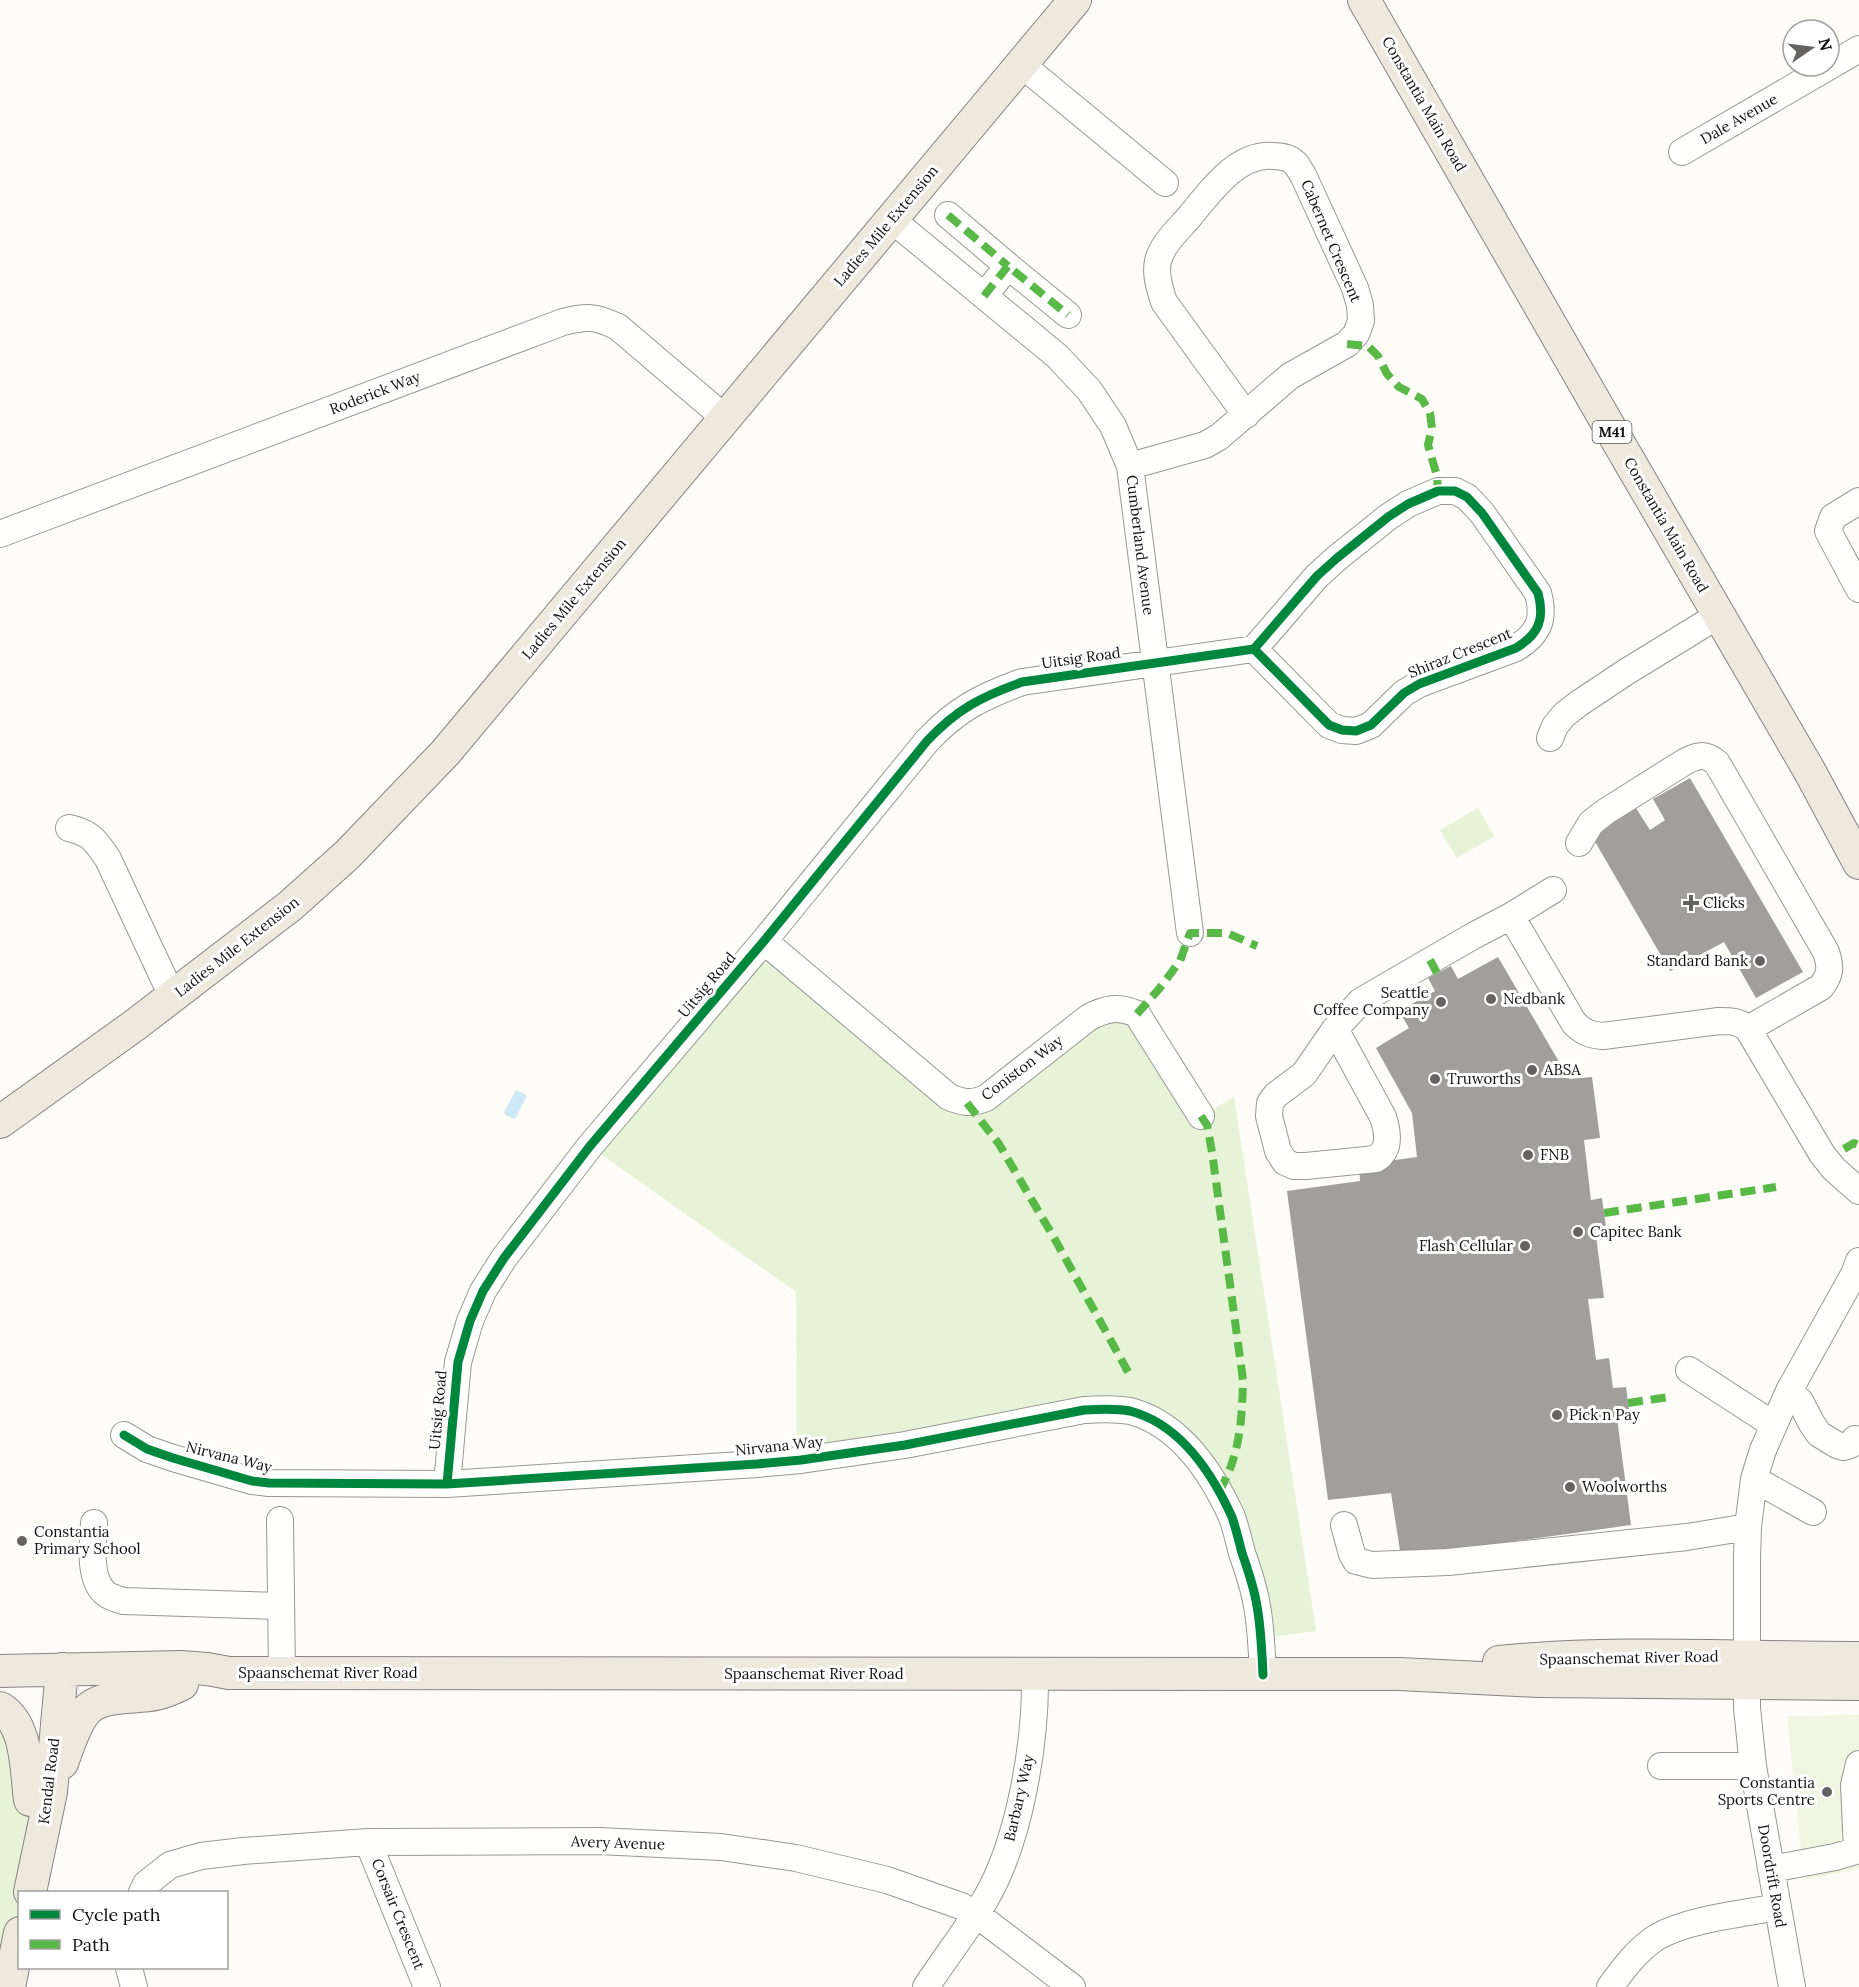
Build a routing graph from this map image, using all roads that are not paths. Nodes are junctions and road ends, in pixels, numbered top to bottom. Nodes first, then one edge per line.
1 (1075, 0) edge
2 (1364, 0) edge
3 (1859, 49) edge
4 (1021, 64) junction
5 (1682, 152) dead end
6 (1165, 183) dead end
7 (948, 215) dead end
8 (891, 219) junction
9 (1008, 266) junction
10 (984, 296) junction
11 (1068, 315) dead end
12 (1246, 415) junction
13 (726, 419) junction
14 (1130, 466) junction
15 (1859, 501) edge
16 (0, 534) edge
17 (1859, 589) edge
18 (1719, 615) junction
19 (1254, 649) junction
20 (1156, 663) junction
21 (1550, 738) dead end
22 (69, 828) dead end
23 (1579, 843) dead end
24 (1859, 863) edge
25 (1553, 890) dead end
26 (1511, 916) junction
27 (1190, 933) dead end
28 (764, 942) junction
29 (172, 996) junction
30 (1335, 1029) junction
31 (1748, 1029) junction
32 (1201, 1116) dead end
33 (0, 1122) edge
34 (1859, 1191) edge
35 (1859, 1261) edge
36 (1853, 1291) edge
37 (1689, 1370) dead end
38 (1789, 1391) junction
39 (1774, 1425) junction
40 (124, 1435) dead end
41 (1858, 1438) edge
42 (1754, 1479) junction
43 (447, 1484) junction
44 (1813, 1512) dead end
45 (280, 1520) dead end
46 (94, 1523) dead end
47 (1344, 1525) dead end
48 (1748, 1527) junction
49 (280, 1606) junction
50 (1859, 1658) edge
51 (0, 1671) edge
52 (1747, 1671) junction
53 (229, 1673) junction
54 (282, 1673) junction
55 (1035, 1674) junction
56 (1263, 1675) junction
57 (51, 1679) junction
58 (182, 1684) junction
59 (1859, 1684) edge
60 (0, 1689) edge
61 (0, 1708) edge
62 (1859, 1764) edge
63 (1661, 1766) dead end
64 (1753, 1766) junction
65 (41, 1796) junction
66 (368, 1842) junction
67 (1858, 1850) edge
68 (1771, 1869) junction
69 (20, 1891) edge
70 (30, 1891) edge
71 (143, 1891) edge
72 (1778, 1907) junction
73 (976, 1914) junction
74 (18, 1943) edge
75 (129, 1969) edge
76 (9, 1987) edge
77 (134, 1987) edge
78 (427, 1987) edge
79 (926, 1987) edge
80 (1072, 1987) edge
81 (1610, 1987) edge
82 (1792, 1987) edge

1 - 4 main road, Ladies Mile Extension
2 - 18 main road, Constantia Main Road / M41
3 - 5 street, Dale Avenue
4 - 6 street
4 - 8 main road, Ladies Mile Extension
7 - 9 street
8 - 10 street, Cumberland Avenue
8 - 13 main road, Ladies Mile Extension
9 - 10 street
9 - 11 street
10 - 14 street, Cumberland Avenue
12 - 12 street, Cabernet Crescent
12 - 14 street, Cabernet Crescent
13 - 16 street, Roderick Way
13 - 29 main road, Ladies Mile Extension
14 - 20 street, Cumberland Avenue
15 - 17 street
18 - 21 street
18 - 24 main road, Constantia Main Road / M41
19 - 19 street, Shiraz Crescent
19 - 20 street
20 - 27 street, Cumberland Avenue
20 - 28 street, Uitsig Road
22 - 29 street
23 - 31 street
25 - 26 street
26 - 30 street
26 - 31 street
28 - 32 street, Coniston Way
28 - 43 street, Uitsig Road
29 - 33 main road, Ladies Mile Extension
30 - 30 street
31 - 34 street
35 - 36 street, Doordrift Road
36 - 38 street, Doordrift Road
37 - 39 street
38 - 39 street, Doordrift Road
38 - 41 street
39 - 42 street, Doordrift Road
40 - 43 street, Nirvana Way
42 - 44 street
42 - 48 street, Doordrift Road
43 - 56 street, Nirvana Way
45 - 49 street
46 - 49 street
47 - 48 street
48 - 52 street, Doordrift Road
49 - 54 street
50 - 52 main road, Spaanschemat River Road
51 - 57 main road, Spaanschemat River Road
52 - 56 main road, Spaanschemat River Road
52 - 59 main road, Spaanschemat River Road
52 - 64 street, Doordrift Road
53 - 54 main road, Spaanschemat River Road
53 - 57 main road, Spaanschemat River Road
53 - 58 main road, Spaanschemat River Road
54 - 55 main road, Spaanschemat River Road
55 - 56 main road, Spaanschemat River Road
55 - 73 street, Barbary Way
57 - 58 main road, Spaanschemat River Road
57 - 60 main road, Spaanschemat River Road
57 - 65 main road, Kendal Road
58 - 65 main road
61 - 65 main road
62 - 67 street
63 - 64 street
64 - 68 street, Doordrift Road
65 - 69 main road, Kendal Road
65 - 70 main road, Kendal Road
66 - 71 street, Avery Avenue
66 - 73 street, Avery Avenue
66 - 78 street, Corsair Crescent
67 - 68 street
68 - 72 street, Doordrift Road
72 - 81 street
72 - 82 street, Doordrift Road
73 - 79 street, Barbary Way
73 - 80 street, Avery Avenue
74 - 76 main road
75 - 77 street

